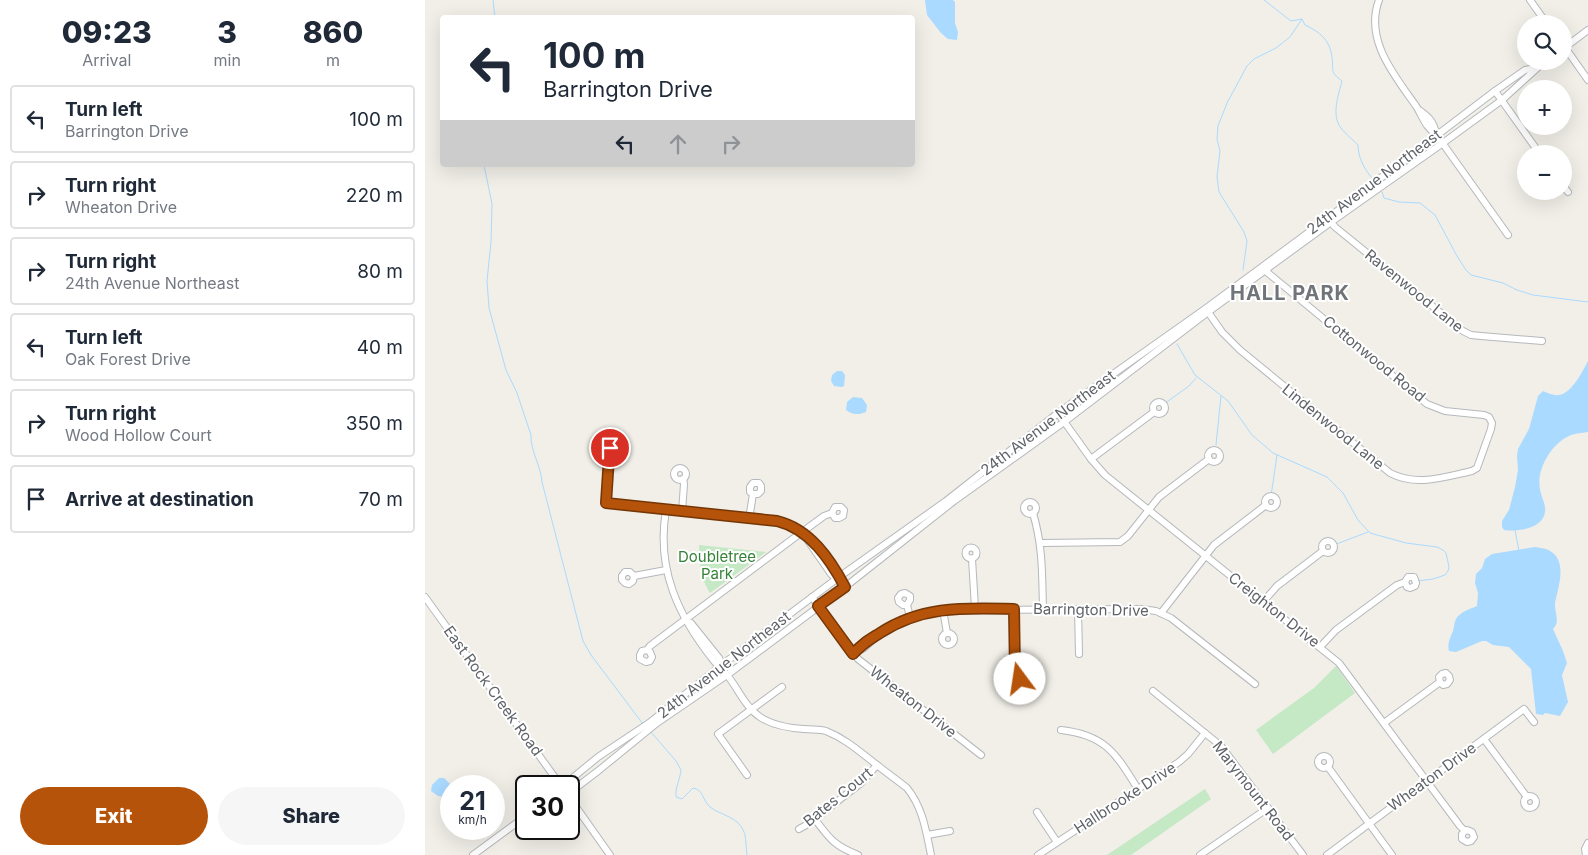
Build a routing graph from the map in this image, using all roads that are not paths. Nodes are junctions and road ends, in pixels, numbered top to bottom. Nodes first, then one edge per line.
1 (1379, 0) edge
2 (1530, 0) edge
3 (1541, 15) edge
4 (1588, 30) edge
5 (1572, 41) edge
6 (1572, 58) edge
7 (1525, 70) edge
8 (1535, 70) edge
9 (1588, 80) edge
10 (1495, 90) junction
11 (1502, 100) junction
12 (1436, 134) junction
13 (1443, 144) junction
14 (1534, 145) edge
15 (1329, 220) junction
16 (1509, 235) dead end
17 (1263, 269) junction
18 (1207, 311) junction
19 (1541, 341) dead end
20 (1155, 412) dead end
21 (1058, 413) junction
22 (1064, 422) junction
23 (608, 450) dead end
24 (1481, 457) joint
25 (1091, 459) junction
26 (1209, 459) dead end
27 (683, 479) dead end
28 (753, 494) dead end
29 (1266, 505) dead end
30 (666, 510) junction
31 (1148, 510) junction
32 (682, 512) junction
33 (832, 513) dead end
34 (1033, 513) dead end
35 (749, 518) junction
36 (802, 532) junction
37 (1041, 543) junction
38 (1323, 551) dead end
39 (1205, 556) junction
40 (972, 559) dead end
41 (666, 570) junction
42 (633, 576) dead end
43 (838, 578) junction
44 (1405, 582) dead end
45 (845, 587) junction
46 (425, 597) edge
47 (812, 597) junction
48 (1263, 602) junction
49 (907, 605) dead end
50 (818, 606) junction
51 (975, 608) junction
52 (1014, 609) junction
53 (1043, 609) junction
54 (1078, 609) junction
55 (943, 610) junction
56 (1161, 613) junction
57 (911, 617) junction
58 (687, 619) junction
59 (947, 634) dead end
60 (1320, 647) junction
61 (647, 650) dead end
62 (853, 654) junction
63 (1079, 654) dead end
64 (721, 666) junction
65 (1015, 671) dead end
66 (727, 675) junction
67 (1439, 682) dead end
68 (1255, 684) dead end
69 (781, 687) dead end
70 (1153, 691) dead end
71 (751, 709) junction
72 (656, 721) junction
73 (1534, 722) dead end
74 (1384, 723) junction
75 (645, 729) junction
76 (1061, 730) dead end
77 (1205, 733) junction
78 (1484, 739) junction
79 (981, 755) dead end
80 (877, 765) junction
81 (1327, 767) dead end
82 (553, 775) edge
83 (577, 775) edge
84 (747, 775) dead end
85 (1427, 781) junction
86 (580, 785) edge
87 (1138, 789) junction
88 (1527, 797) dead end
89 (1268, 808) junction
90 (1037, 812) dead end
91 (580, 813) edge
92 (815, 818) junction
93 (515, 824) edge
94 (1369, 824) junction
95 (799, 828) dead end
96 (949, 831) dead end
97 (1465, 831) dead end
98 (927, 834) junction
99 (1057, 842) junction
100 (473, 855) edge
101 (609, 855) edge
102 (858, 855) edge
103 (931, 855) edge
104 (1038, 855) edge
105 (1201, 855) edge
106 (1303, 855) edge
107 (1327, 855) edge
108 (1392, 855) edge

1 - 12 street
2 - 3 street
4 - 5 street
6 - 9 street
7 - 10 street, 24th Avenue Northeast
8 - 11 street, 24th Avenue Northeast
10 - 11 street
10 - 12 street, 24th Avenue Northeast
11 - 13 street, 24th Avenue Northeast
11 - 14 street
12 - 13 street
12 - 15 street, 24th Avenue Northeast
13 - 15 street, 24th Avenue Northeast
13 - 16 street
15 - 17 street, 24th Avenue Northeast
15 - 19 street, Ravenwood Lane
17 - 18 street, 24th Avenue Northeast
17 - 24 street, Cottonwood Road
18 - 21 street, 24th Avenue Northeast
18 - 22 street, 24th Avenue Northeast
18 - 24 street, Lindenwood Lane
20 - 25 street
21 - 22 street, Creighton Drive
21 - 43 street, 24th Avenue Northeast
22 - 25 street, Creighton Drive
22 - 45 street, 24th Avenue Northeast
23 - 30 street
25 - 31 street, Creighton Drive
26 - 31 street
27 - 32 street
28 - 35 street
29 - 39 street
30 - 32 street
30 - 41 street
31 - 37 street
31 - 39 street, Creighton Drive
32 - 35 street
33 - 36 street
34 - 37 street
35 - 36 street
36 - 43 street
36 - 58 street
37 - 53 street
38 - 48 street
39 - 48 street, Creighton Drive
39 - 56 street
40 - 51 street
41 - 42 street
41 - 58 street
43 - 45 street
43 - 47 street, 24th Avenue Northeast
44 - 60 street
45 - 50 street, 24th Avenue Northeast
46 - 82 street, East Rock Creek Road
47 - 50 street, Wheaton Drive
47 - 64 street, 24th Avenue Northeast
48 - 60 street, Creighton Drive
49 - 57 street
50 - 62 street, Wheaton Drive
50 - 66 street, 24th Avenue Northeast
51 - 52 street, Barrington Drive
51 - 55 street, Barrington Drive
52 - 53 street, Barrington Drive
52 - 65 street
53 - 54 street, Barrington Drive
54 - 56 street, Barrington Drive
54 - 63 street
55 - 57 street, Barrington Drive
55 - 59 street
56 - 68 street, Barrington Drive
57 - 62 street, Barrington Drive
58 - 61 street
58 - 64 street
60 - 74 street, Creighton Drive
62 - 79 street, Wheaton Drive
64 - 66 street
64 - 72 street, 24th Avenue Northeast
66 - 71 street
66 - 72 street, 24th Avenue Northeast
67 - 74 street
69 - 71 street
70 - 77 street, Marymount Road
71 - 80 street
71 - 84 street
72 - 75 street, 24th Avenue Northeast
73 - 78 street, Wheaton Drive
74 - 85 street, Creighton Drive
75 - 83 street, 24th Avenue Northeast
75 - 86 street, 24th Avenue Northeast
76 - 87 street
77 - 87 street, Hallbrooke Drive
77 - 89 street, Marymount Road
78 - 85 street, Wheaton Drive
78 - 88 street
80 - 92 street, Bates Court
80 - 98 street
81 - 94 street
85 - 94 street, Wheaton Drive
85 - 97 street, Creighton Drive
87 - 99 street, Hallbrooke Drive
89 - 105 street
89 - 106 street, Marymount Road
90 - 99 street
91 - 101 street
92 - 95 street, Bates Court
92 - 102 street
93 - 100 street
94 - 107 street, Wheaton Drive
94 - 108 street
96 - 98 street
98 - 103 street
99 - 104 street, Hallbrooke Drive

